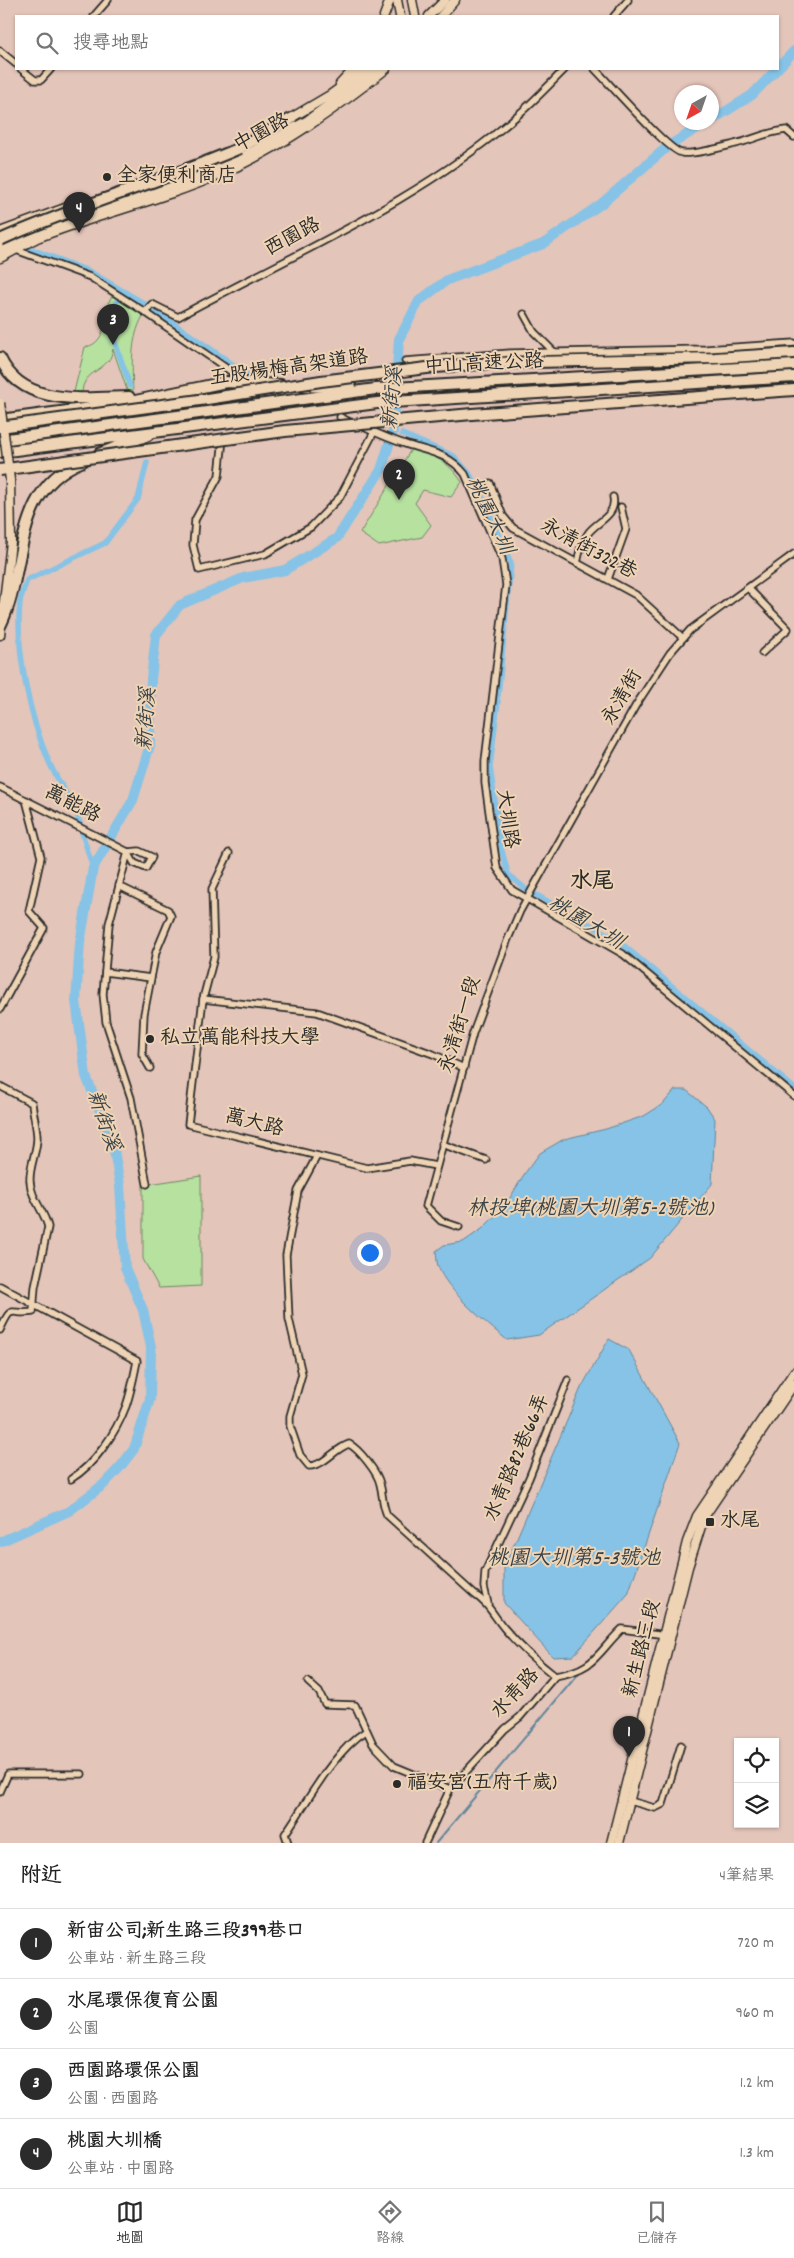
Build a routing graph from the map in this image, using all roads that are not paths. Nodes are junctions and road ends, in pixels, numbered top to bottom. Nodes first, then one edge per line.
1 (108, 0) edge
2 (390, 0) edge
3 (397, 0) edge
4 (412, 0) edge
5 (445, 0) edge
6 (455, 0) edge
7 (628, 0) edge
8 (95, 15) edge
9 (384, 15) edge
10 (400, 15) edge
11 (414, 15) edge
12 (430, 15) edge
13 (442, 15) edge
14 (615, 15) edge
15 (0, 51) edge
16 (15, 63) edge
17 (23, 70) edge
18 (50, 70) edge
19 (353, 70) edge
20 (365, 70) edge
21 (378, 70) edge
22 (385, 70) edge
23 (564, 70) edge
24 (596, 70) edge
25 (330, 95) junction
26 (291, 119) junction
27 (794, 137) edge
28 (242, 152) junction
29 (64, 209) junction
30 (0, 232) edge
31 (0, 242) edge
32 (16, 250) junction
33 (3, 254) edge
34 (0, 264) edge
35 (145, 312) junction
36 (524, 314) dead end
37 (794, 343) edge
38 (553, 351) junction
39 (794, 353) edge
40 (0, 358) edge
41 (405, 361) dead end
42 (794, 365) edge
43 (794, 377) edge
44 (242, 379) dead end
45 (376, 389) junction
46 (794, 390) edge
47 (155, 396) junction
48 (0, 403) edge
49 (340, 417) dead end
50 (0, 420) edge
51 (0, 427) edge
52 (163, 429) junction
53 (376, 432) junction
54 (223, 439) dead end
55 (0, 440) edge
56 (0, 452) edge
57 (0, 470) edge
58 (490, 483) dead end
59 (613, 497) dead end
60 (621, 507) dead end
61 (794, 554) edge
62 (576, 563) junction
63 (608, 578) junction
64 (748, 588) junction
65 (1, 629) edge
66 (683, 638) junction
67 (762, 653) dead end
68 (0, 787) edge
69 (26, 800) junction
70 (229, 852) dead end
71 (119, 886) junction
72 (527, 899) junction
73 (105, 972) junction
74 (151, 978) junction
75 (202, 999) junction
76 (0, 1009) edge
77 (150, 1068) dead end
78 (464, 1068) junction
79 (0, 1086) edge
80 (794, 1096) edge
81 (442, 1144) junction
82 (317, 1156) junction
83 (486, 1160) dead end
84 (436, 1166) junction
85 (147, 1184) dead end
86 (459, 1228) dead end
87 (0, 1286) edge
88 (33, 1305) junction
89 (0, 1330) edge
90 (794, 1372) edge
91 (568, 1380) dead end
92 (794, 1384) edge
93 (71, 1479) dead end
94 (488, 1604) junction
95 (667, 1635) junction
96 (556, 1676) junction
97 (308, 1682) dead end
98 (366, 1730) junction
99 (680, 1745) dead end
100 (82, 1774) dead end
101 (450, 1788) junction
102 (0, 1792) edge
103 (630, 1801) junction
104 (288, 1843) edge
105 (425, 1843) edge
106 (610, 1843) edge
107 (619, 1843) edge

1 - 8 street
2 - 9 main road
3 - 10 main road
4 - 11 main road
5 - 12 main road
6 - 13 main road
7 - 14 street
15 - 16 street
17 - 18 street
19 - 25 main road
20 - 25 main road, 中園路
21 - 28 highway
22 - 32 main road, 中園路
23 - 35 street, 西園路
24 - 27 street
25 - 26 main road, 中園路
26 - 28 highway
26 - 29 main road, 中園路
28 - 31 highway, bridge
28 - 33 highway
29 - 30 main road, 中園路
29 - 31 main road
32 - 33 main road, 中園路
32 - 35 street
33 - 34 main road, 中園路
35 - 44 street
36 - 38 street
37 - 38 street
38 - 41 street
39 - 51 highway, 五股楊梅高架道路, bridge
40 - 47 highway
42 - 45 highway, 中山高速公路
43 - 52 highway, 中山高速公路
45 - 47 highway
45 - 55 highway, 中山高速公路
46 - 57 highway, bridge
47 - 50 highway
48 - 65 main road, bridge
49 - 53 street
52 - 56 highway, 中山高速公路
52 - 65 highway
53 - 54 street
53 - 72 street, 大圳路
58 - 62 street, 永清街322巷
59 - 62 street
60 - 63 street
61 - 64 street, 永清街
62 - 63 street, 永清街322巷
63 - 66 street, 永清街322巷
64 - 66 street, 永清街
64 - 67 street
66 - 72 street, 永清街
68 - 69 street, 萬能路
69 - 71 street, 萬能路
69 - 76 street
70 - 75 street, 萬大路
71 - 73 street
71 - 74 street
72 - 78 street, 永清街一段
72 - 80 street, 大圳路
73 - 74 street
73 - 85 street
74 - 77 street
75 - 78 street
75 - 82 street, 萬大路
78 - 81 street, 永清街一段
79 - 88 street
81 - 83 street
81 - 84 street, 永清街一段
82 - 84 street, 萬大路
82 - 94 street
84 - 86 street, 永清街一段
87 - 88 street
88 - 89 street
88 - 93 street
90 - 95 main road, 新生路三段
91 - 94 street, 水青路82巷66弄
92 - 95 main road, 新生路三段
94 - 96 street
95 - 96 street, 水青路
95 - 103 main road, 新生路三段
95 - 106 main road, 新生路三段
96 - 101 street, 水青路
97 - 98 street
98 - 101 street
98 - 104 street
99 - 103 street
100 - 102 street
101 - 105 street, 水青路
103 - 107 main road, 新生路三段

